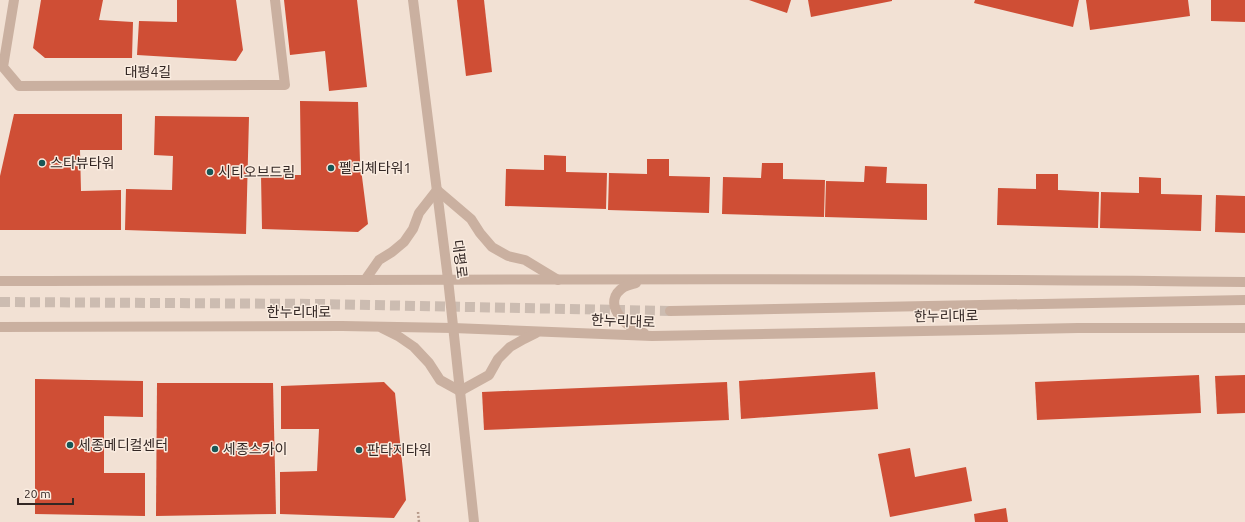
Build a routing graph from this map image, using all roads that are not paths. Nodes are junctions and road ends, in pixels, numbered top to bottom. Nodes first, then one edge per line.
1 (14, 0) edge
2 (275, 0) edge
3 (413, 0) edge
4 (437, 190) junction
5 (448, 279) junction
6 (365, 280) junction
7 (558, 280) junction
8 (646, 280) junction
9 (0, 282) edge
10 (1245, 282) edge
11 (1245, 300) edge
12 (670, 311) tunnel mouth
13 (0, 326) edge
14 (379, 327) junction
15 (453, 328) junction
16 (1245, 328) edge
17 (539, 332) junction
18 (652, 336) junction
19 (460, 391) junction
20 (474, 522) edge

1 - 2 street, 대평4길
3 - 4 street, 대평로
4 - 5 street, 대평로
4 - 6 street
4 - 7 street
5 - 6 street
5 - 7 street
5 - 15 street, 대평로
6 - 9 street
7 - 8 street
8 - 10 street
8 - 18 street
11 - 12 street
13 - 14 street, 한누리대로
14 - 15 street, 한누리대로
14 - 19 street
15 - 17 street, 한누리대로
15 - 19 street, 대평로
16 - 18 street, 한누리대로
17 - 18 street, 한누리대로
17 - 19 street
19 - 20 street, 대평로

